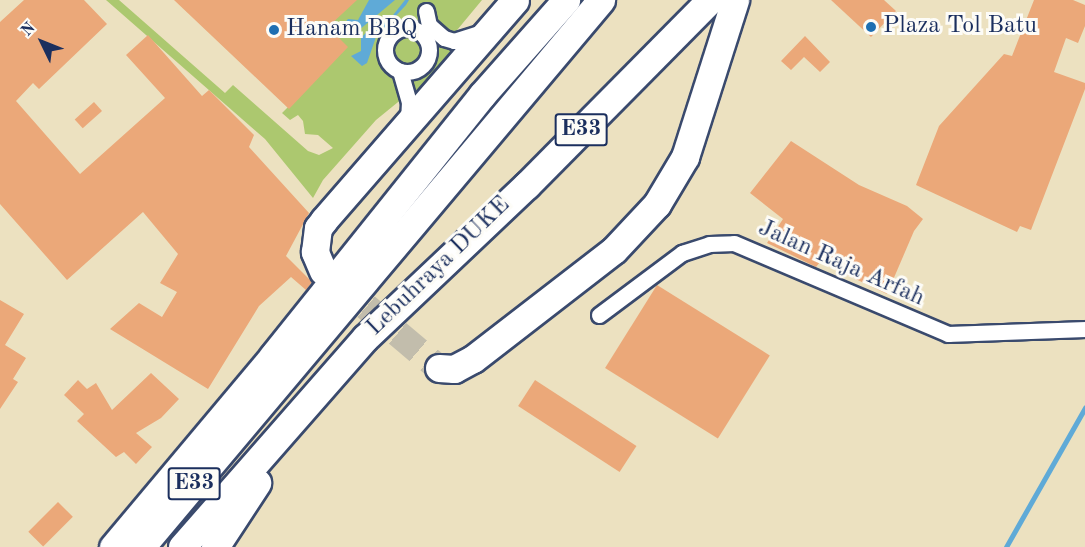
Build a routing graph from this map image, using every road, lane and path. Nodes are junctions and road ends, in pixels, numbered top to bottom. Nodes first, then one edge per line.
1 (515, 0) edge
2 (548, 0) edge
3 (566, 0) edge
4 (601, 0) edge
5 (710, 0) edge
6 (735, 0) edge
7 (431, 5) edge
8 (490, 28) junction
9 (418, 32) junction
10 (454, 42) junction
11 (400, 71) junction
12 (482, 94) junction
13 (408, 120) junction
14 (324, 271) tunnel mouth
15 (599, 315) dead end
16 (1085, 329) edge
17 (365, 338) junction
18 (273, 356) junction
19 (439, 368) dead end
20 (206, 437) junction
21 (98, 547) edge
22 (113, 547) edge
23 (124, 547) edge
24 (141, 547) edge
25 (182, 547) edge
26 (215, 547) edge

1 - 8 highway
2 - 12 highway
3 - 12 highway
4 - 24 highway, Lebuhraya DUKE / E33
5 - 17 highway, Lebuhraya DUKE / E33
6 - 19 highway
7 - 9 street
7 - 10 street
8 - 10 street
8 - 13 highway
9 - 10 street
9 - 11 street
9 - 11 street
11 - 13 street
12 - 18 highway
13 - 14 highway
15 - 16 street, Jalan Raja Arfah
17 - 25 highway, Lebuhraya DUKE / E33
17 - 26 highway
18 - 20 highway
18 - 21 highway
20 - 22 highway
20 - 23 highway

